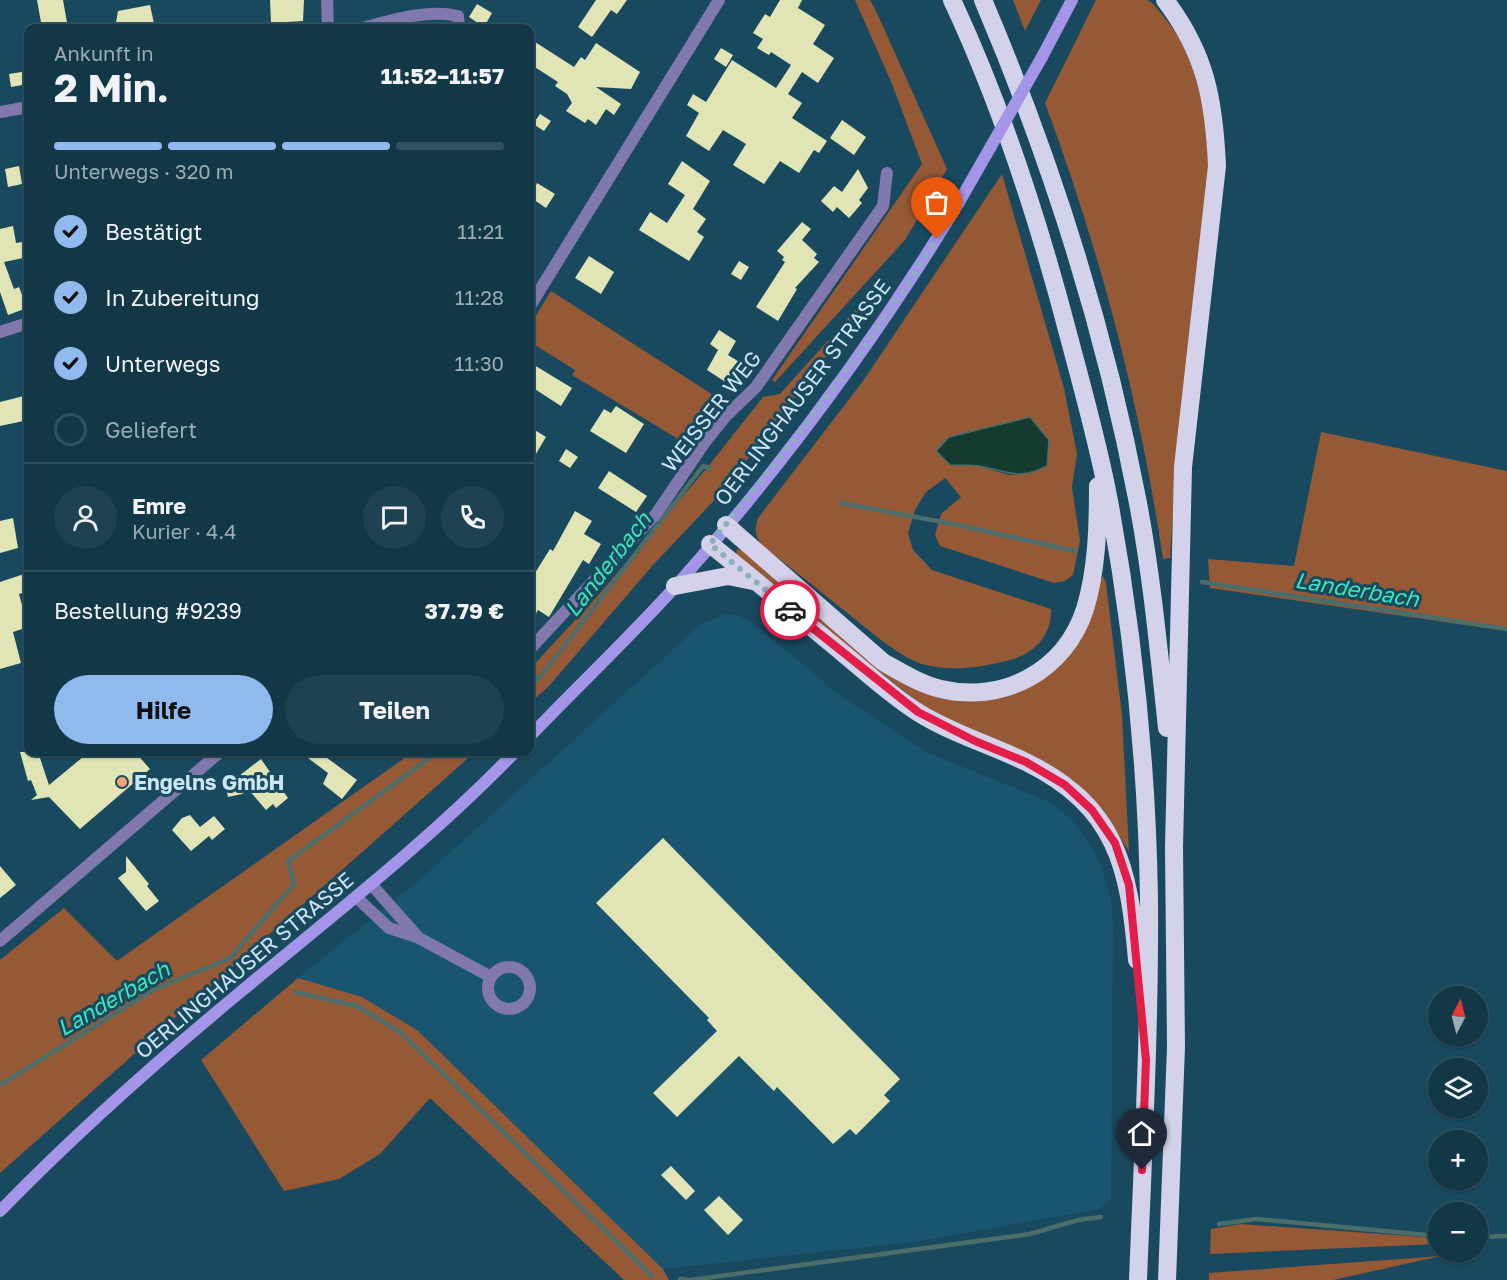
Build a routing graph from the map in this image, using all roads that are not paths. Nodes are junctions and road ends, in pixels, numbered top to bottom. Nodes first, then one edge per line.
1 (327, 0) edge
2 (719, 0) edge
3 (952, 0) edge
4 (983, 0) edge
5 (1072, 0) edge
6 (1166, 0) edge
7 (459, 22) edge
8 (328, 24) edge
9 (378, 24) edge
10 (24, 108) edge
11 (0, 112) edge
12 (887, 173) dead end
13 (534, 300) edge
14 (24, 324) edge
15 (0, 332) edge
16 (1098, 448) junction
17 (726, 525) junction
18 (710, 544) junction
19 (757, 582) junction
20 (675, 586) junction
21 (534, 647) edge
22 (534, 732) edge
23 (215, 756) edge
24 (511, 756) edge
25 (1174, 847) junction
26 (371, 884) junction
27 (356, 897) junction
28 (417, 937) junction
29 (0, 941) edge
30 (491, 977) dead end
31 (1146, 1060) junction
32 (0, 1211) edge
33 (1138, 1280) edge
34 (1167, 1280) edge

1 - 8 street
2 - 13 street
3 - 16 highway
4 - 25 highway
5 - 17 main road, OERLINGHAUSER STRASSE, bridge
6 - 25 highway
7 - 9 street
10 - 11 street
12 - 21 street, WEISSER WEG
14 - 15 street
16 - 17 highway
16 - 31 highway
17 - 18 main road, OERLINGHAUSER STRASSE
18 - 19 highway
18 - 20 main road, OERLINGHAUSER STRASSE
19 - 20 highway
19 - 31 highway
20 - 22 main road, OERLINGHAUSER STRASSE
23 - 29 street
24 - 26 main road, OERLINGHAUSER STRASSE
25 - 34 highway
26 - 27 main road, OERLINGHAUSER STRASSE
26 - 28 street
27 - 28 street
27 - 32 main road, OERLINGHAUSER STRASSE
28 - 30 street
31 - 33 highway

